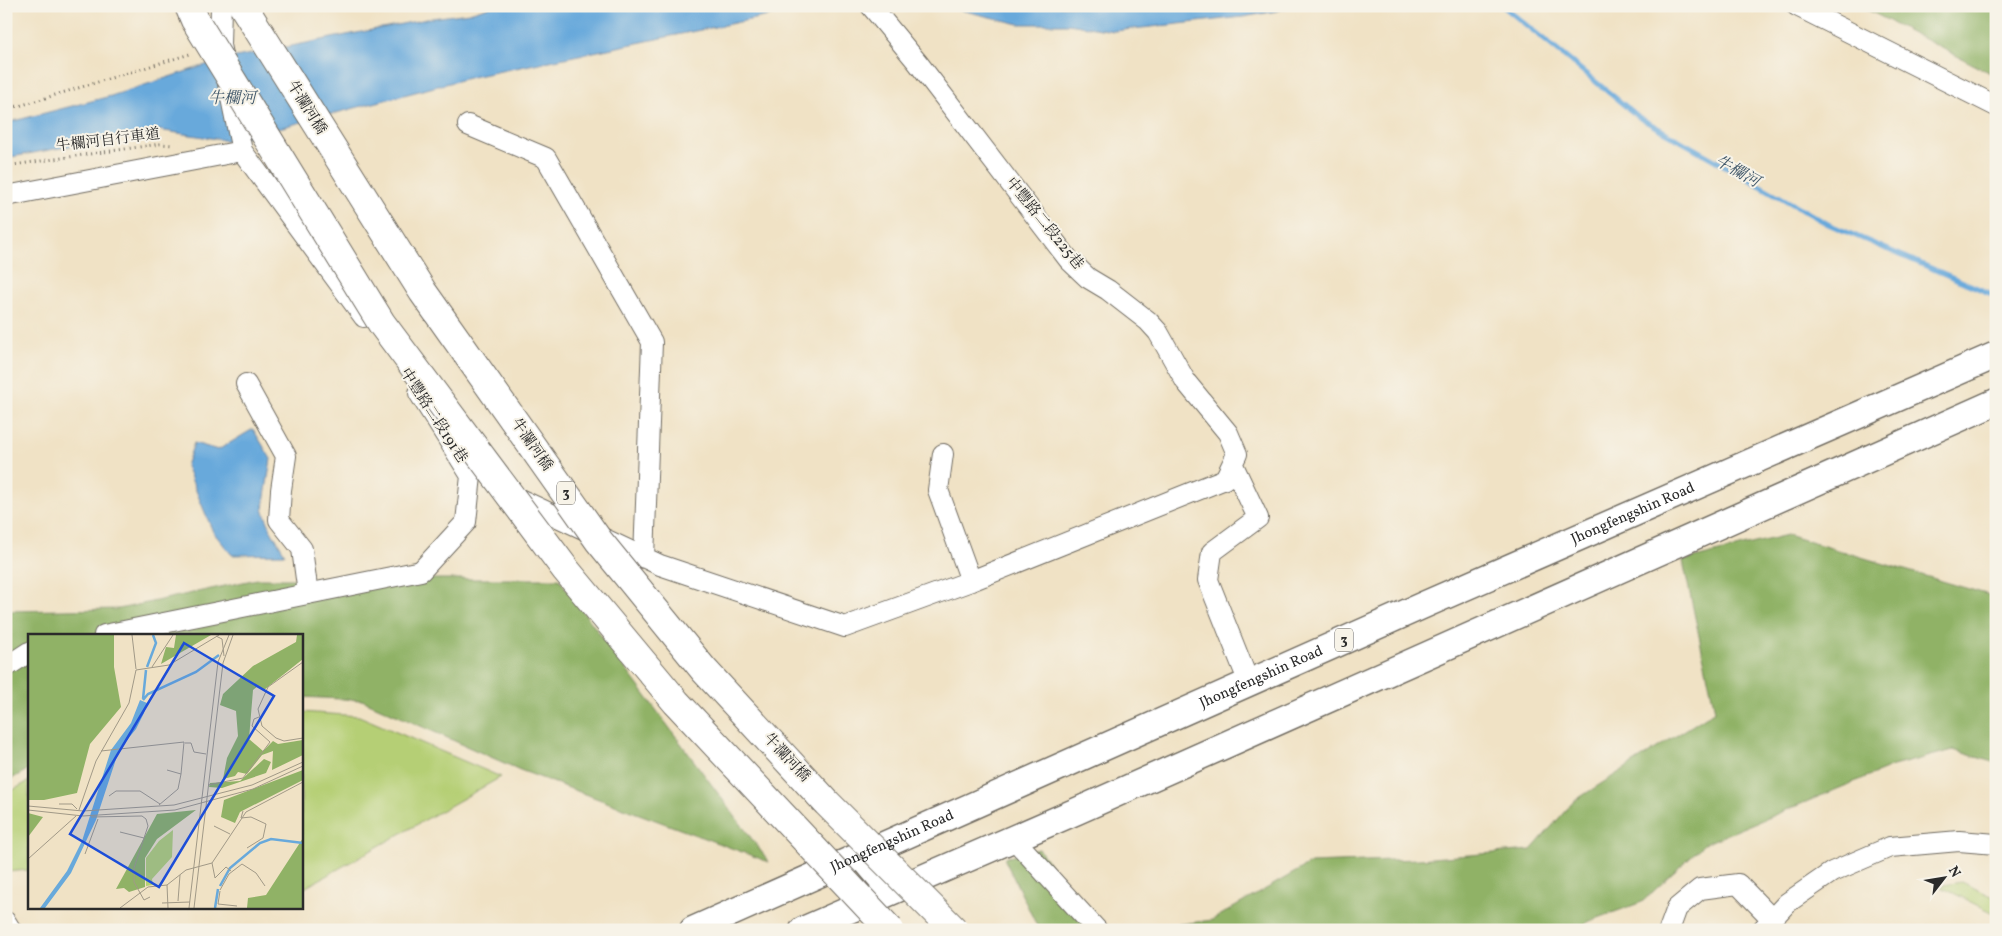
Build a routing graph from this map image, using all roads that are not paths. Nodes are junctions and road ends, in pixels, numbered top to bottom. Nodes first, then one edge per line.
1 (189, 6) edge
2 (221, 6) edge
3 (242, 6) edge
4 (1797, 6) edge
5 (871, 7) edge
6 (1996, 106) edge
7 (468, 125) dead end
8 (240, 143) junction
9 (6, 196) edge
10 (1996, 355) edge
11 (246, 384) dead end
12 (1996, 402) edge
13 (943, 454) dead end
14 (1233, 466) junction
15 (471, 476) junction
16 (644, 558) junction
17 (971, 581) junction
18 (308, 594) junction
19 (109, 634) edge
20 (28, 653) edge
21 (6, 667) edge
22 (1249, 683) junction
23 (1013, 838) junction
24 (1996, 844) edge
25 (861, 855) junction
26 (891, 890) junction
27 (6, 922) edge
28 (1767, 924) edge
29 (11, 930) edge
30 (693, 930) edge
31 (803, 930) edge
32 (890, 930) edge
33 (954, 930) edge
34 (1097, 930) edge
35 (1669, 930) edge

1 - 32 highway, bridge
2 - 8 street, bridge
3 - 33 highway, 牛瀾河橋 / 3, bridge
4 - 6 street
5 - 14 street, 中豐路二段225巷
7 - 16 street
8 - 9 street
8 - 15 street, 中豐路二段191巷
10 - 22 main road, Jhongfengshin Road / 3
11 - 18 street
12 - 23 main road
13 - 17 street
14 - 17 street
14 - 22 street
15 - 16 street
15 - 18 street, 中豐路二段191巷
16 - 17 street
18 - 19 street, 中豐路二段191巷
20 - 21 street
22 - 25 main road, Jhongfengshin Road / 3
23 - 26 main road
23 - 34 street
24 - 28 street
25 - 26 main road
25 - 30 main road, Jhongfengshin Road / 3
26 - 31 main road
27 - 29 street
28 - 35 street

